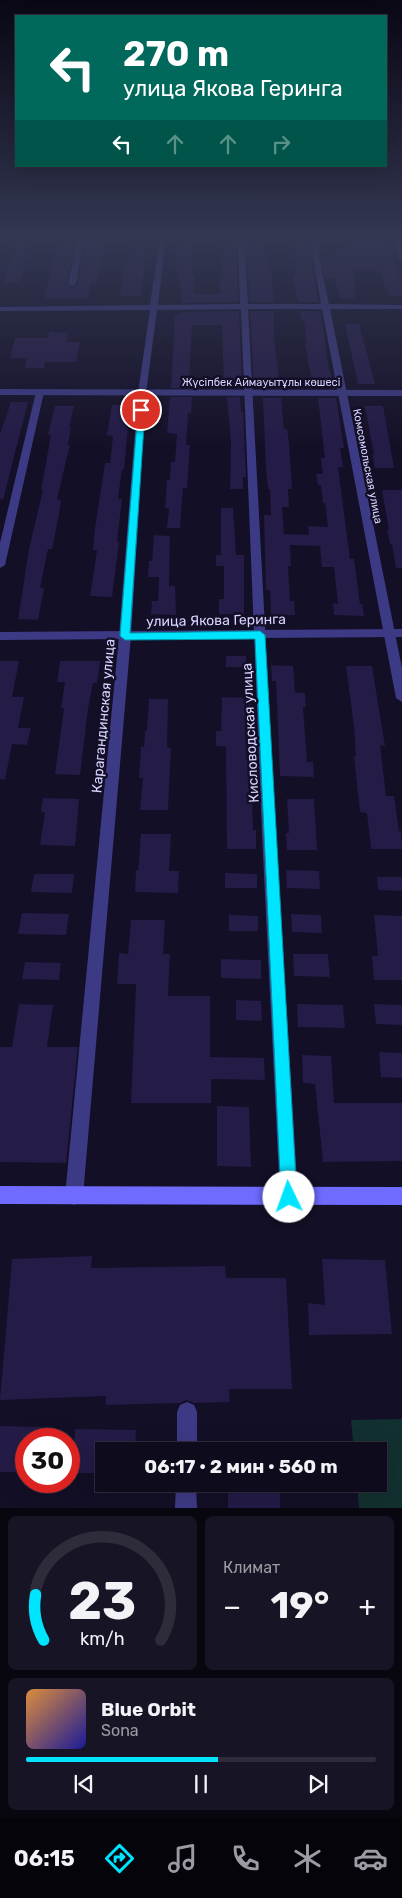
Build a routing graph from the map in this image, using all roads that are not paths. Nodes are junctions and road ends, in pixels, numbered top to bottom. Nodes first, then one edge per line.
1 (173, 308) edge
2 (244, 308) edge
3 (326, 308) edge
4 (0, 309) edge
5 (154, 309) junction
6 (0, 392) edge
7 (40, 392) junction
8 (142, 393) junction
9 (342, 393) junction
10 (402, 393) edge
11 (249, 394) junction
12 (0, 565) edge
13 (402, 633) edge
14 (389, 634) junction
15 (260, 635) junction
16 (0, 636) edge
17 (125, 636) junction
18 (402, 698) edge
19 (0, 1195) edge
20 (74, 1196) junction
21 (402, 1196) edge
22 (289, 1197) junction
23 (187, 1412) dead end
24 (186, 1442) edge
25 (186, 1492) edge
26 (186, 1508) edge

1 - 5 street
2 - 11 street, Кисловодская улица
3 - 9 street, Комсомольская улица
4 - 5 street
5 - 8 street, Карагандинская улица
6 - 7 street, Жүсіпбек Аймауытұлы көшесі
7 - 8 street, Жүсіпбек Аймауытұлы көшесі
7 - 12 street
8 - 11 street, Жүсіпбек Аймауытұлы көшесі
8 - 17 street, Карагандинская улица
9 - 10 street, Жүсіпбек Аймауытұлы көшесі
9 - 11 street, Жүсіпбек Аймауытұлы көшесі
9 - 14 street, Комсомольская улица
11 - 15 street, Кисловодская улица
13 - 14 street, улица Якова Геринга
14 - 15 street, улица Якова Геринга
14 - 18 street, Комсомольская улица
15 - 17 street, улица Якова Геринга
15 - 22 street, Кисловодская улица
16 - 17 street, улица Якова Геринга
17 - 20 street, Карагандинская улица
19 - 20 main road
20 - 22 main road
21 - 22 main road
23 - 24 street
25 - 26 street

